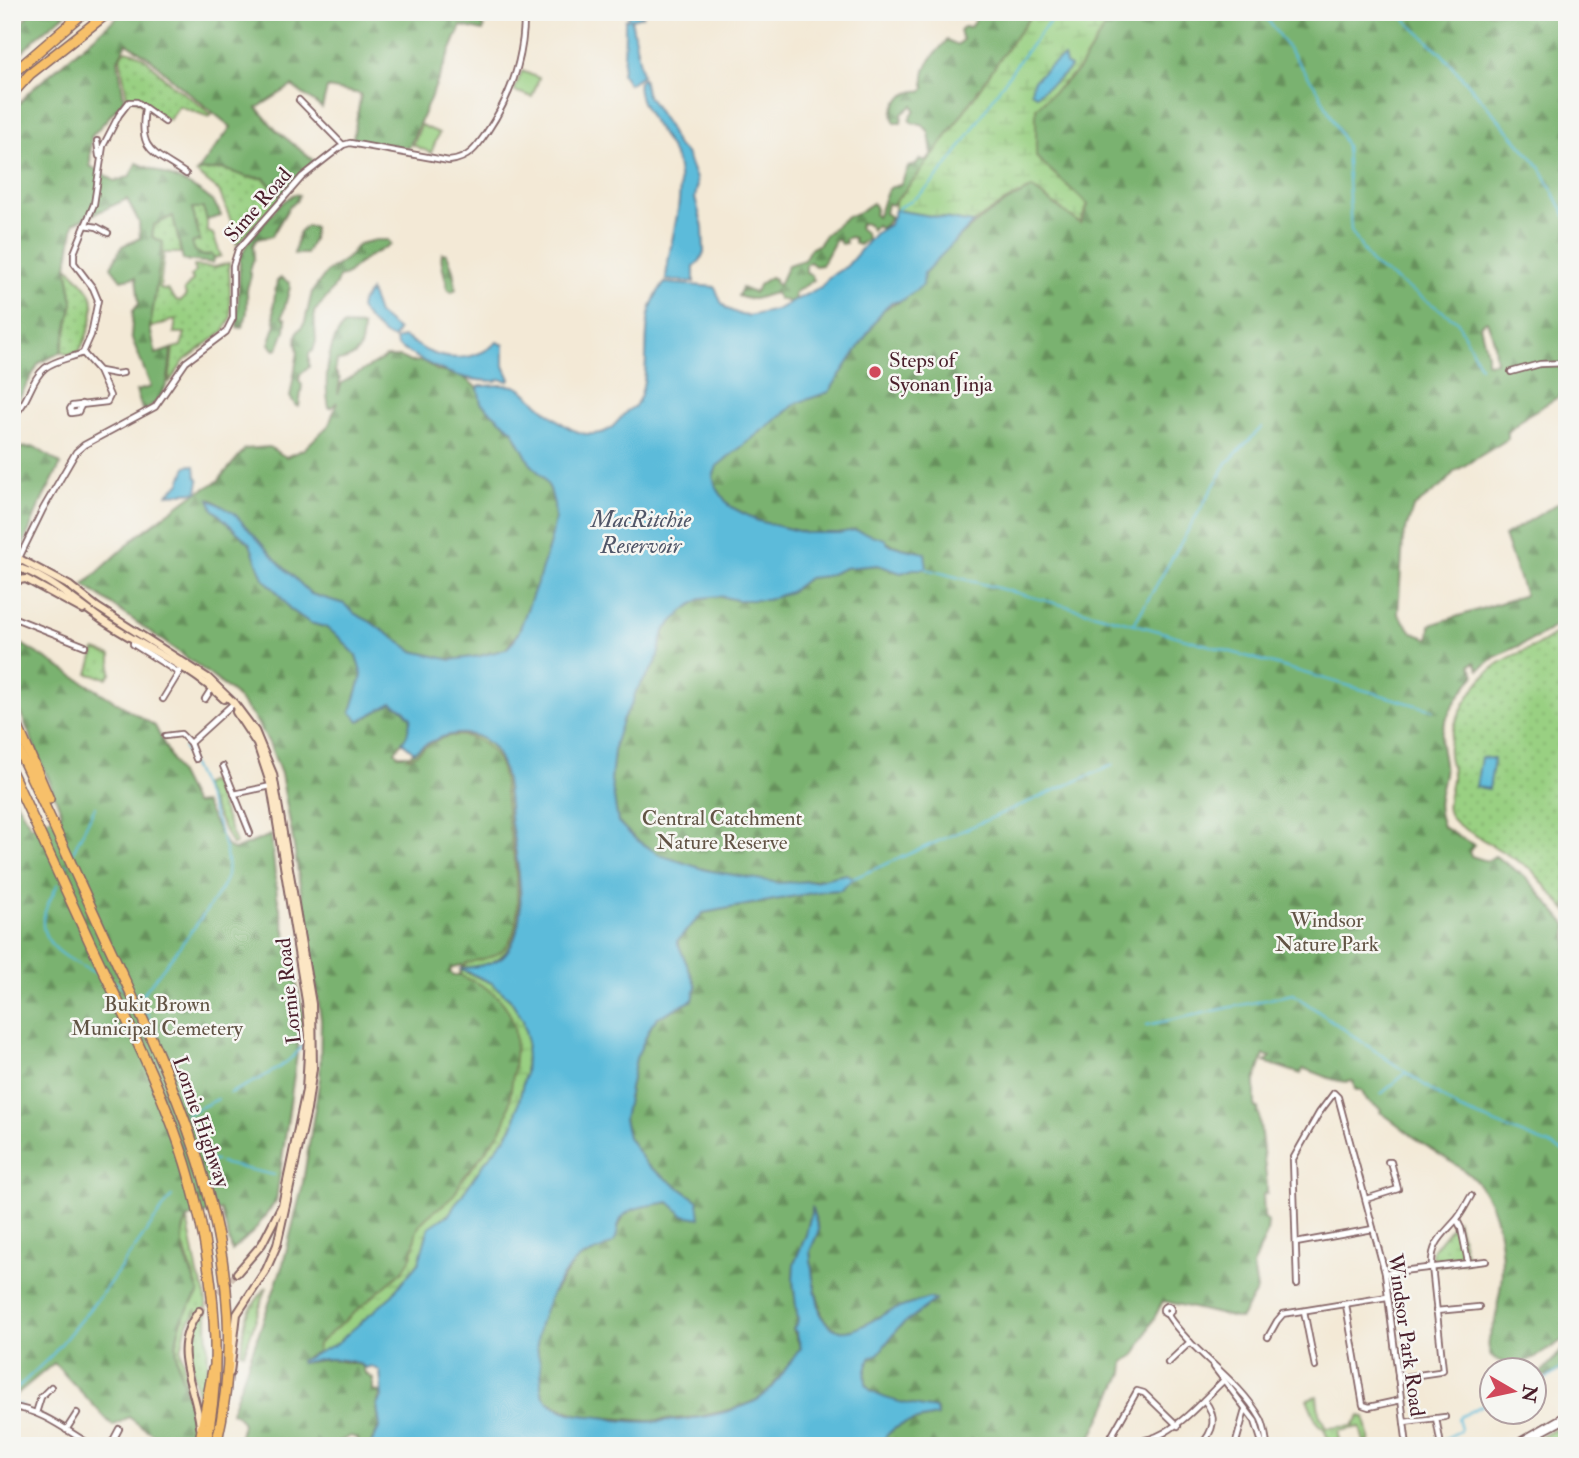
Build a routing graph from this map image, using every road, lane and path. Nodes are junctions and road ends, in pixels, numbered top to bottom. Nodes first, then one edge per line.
1 (18, 12) edge
2 (84, 12) edge
3 (109, 12) edge
4 (524, 12) edge
5 (12, 20) edge
6 (12, 74) edge
7 (12, 94) edge
8 (299, 100) dead end
9 (145, 108) junction
10 (165, 122) dead end
11 (97, 141) dead end
12 (344, 145) junction
13 (99, 164) junction
14 (186, 174) dead end
15 (85, 225) junction
16 (108, 233) dead end
17 (83, 353) junction
18 (1567, 363) edge
19 (99, 371) junction
20 (1511, 372) dead end
21 (122, 373) dead end
22 (82, 404) dead end
23 (12, 416) edge
24 (19, 558) edge
25 (12, 565) edge
26 (12, 581) edge
27 (97, 607) junction
28 (12, 617) edge
29 (103, 620) junction
30 (137, 636) junction
31 (85, 646) dead end
32 (181, 670) junction
33 (197, 673) junction
34 (214, 686) junction
35 (163, 699) dead end
36 (205, 699) dead end
37 (232, 704) junction
38 (12, 713) edge
39 (165, 736) dead end
40 (13, 737) edge
41 (190, 743) junction
42 (197, 759) dead end
43 (223, 765) dead end
44 (12, 773) edge
45 (273, 785) junction
46 (234, 794) junction
47 (52, 820) junction
48 (250, 833) dead end
49 (302, 957) junction
50 (1388, 1162) dead end
51 (1471, 1196) dead end
52 (1366, 1199) junction
53 (1457, 1220) junction
54 (1373, 1229) junction
55 (1296, 1243) junction
56 (1486, 1261) dead end
57 (1468, 1262) junction
58 (1432, 1266) junction
59 (237, 1273) tunnel mouth
60 (1385, 1273) junction
61 (1297, 1284) dead end
62 (1387, 1297) junction
63 (1346, 1305) junction
64 (1479, 1307) dead end
65 (199, 1311) tunnel mouth
66 (1304, 1311) junction
67 (1436, 1311) junction
68 (1167, 1314) dead end
69 (1268, 1337) dead end
70 (1191, 1342) junction
71 (215, 1358) junction
72 (1168, 1363) dead end
73 (1212, 1364) junction
74 (1315, 1367) dead end
75 (1398, 1378) junction
76 (1223, 1381) junction
77 (228, 1382) junction
78 (51, 1387) dead end
79 (1204, 1400) junction
80 (1401, 1401) junction
81 (12, 1406) edge
82 (1245, 1409) junction
83 (36, 1413) junction
84 (77, 1413) dead end
85 (1567, 1416) edge
86 (1445, 1417) dead end
87 (1436, 1418) junction
88 (1404, 1422) junction
89 (1178, 1426) junction
90 (119, 1429) dead end
91 (66, 1430) junction
92 (201, 1436) junction
93 (1111, 1436) junction
94 (93, 1446) edge
95 (110, 1446) edge
96 (198, 1446) edge
97 (205, 1446) edge
98 (216, 1446) edge
99 (1106, 1446) edge
100 (1200, 1446) edge
101 (1235, 1446) edge
102 (1265, 1446) edge
103 (1407, 1446) edge
104 (1441, 1446) edge
105 (1513, 1446) edge

1 - 5 street
2 - 6 highway
3 - 7 highway
4 - 12 street
8 - 12 street
9 - 10 street
9 - 13 street
9 - 14 street
11 - 13 street
12 - 24 street, Sime Road
13 - 15 street
15 - 16 street
15 - 17 street
17 - 19 street
17 - 23 street
18 - 20 street
19 - 21 street
19 - 22 street
24 - 27 street, Lornie Road
25 - 27 street
25 - 29 street
26 - 29 street
27 - 30 street, Lornie Road
28 - 31 street
29 - 30 street, Lornie Road
30 - 32 street, Lornie Road
30 - 33 street, Lornie Road
32 - 33 street, Lornie Road
32 - 35 street
33 - 34 street, Lornie Road
34 - 36 street
34 - 37 street, Lornie Road
37 - 41 street
37 - 45 street, Lornie Road
38 - 47 highway
39 - 41 street
40 - 47 highway, Lornie Highway
41 - 42 street
43 - 46 street
44 - 71 highway, Lornie Highway
45 - 46 street
45 - 49 street, Lornie Road
46 - 48 street
47 - 77 highway, Lornie Highway
49 - 59 street, Lornie Road
49 - 77 street, Lornie Road
50 - 52 street
51 - 53 street
52 - 54 street, Windsor Park Road
52 - 55 street, Windsor Park Road
53 - 57 street
53 - 58 street
54 - 55 street, Windsor Park Road
54 - 60 street, Windsor Park Road
55 - 61 street, Windsor Park Road
56 - 57 street
57 - 58 street
58 - 60 street
58 - 67 street
60 - 62 street, Windsor Park Road
62 - 63 street
62 - 75 street, Windsor Park Road
63 - 66 street
63 - 80 street
64 - 67 street
65 - 92 street
66 - 69 street
66 - 74 street
67 - 75 street
68 - 70 street
70 - 72 street
70 - 73 street
71 - 92 main road
71 - 97 highway, Lornie Highway
73 - 76 street
73 - 102 street
75 - 80 street, Windsor Park Road
76 - 79 street
76 - 82 street
77 - 98 highway, Lornie Highway
78 - 83 street
79 - 89 street
79 - 100 street
80 - 88 street, Windsor Park Road
81 - 83 street
82 - 101 street
82 - 102 street
83 - 91 street
84 - 91 street
85 - 105 street
86 - 87 street
87 - 88 street
87 - 104 street
88 - 103 street, Windsor Park Road
89 - 93 street
89 - 93 street
90 - 95 street
91 - 94 street
92 - 96 main road
93 - 99 street

